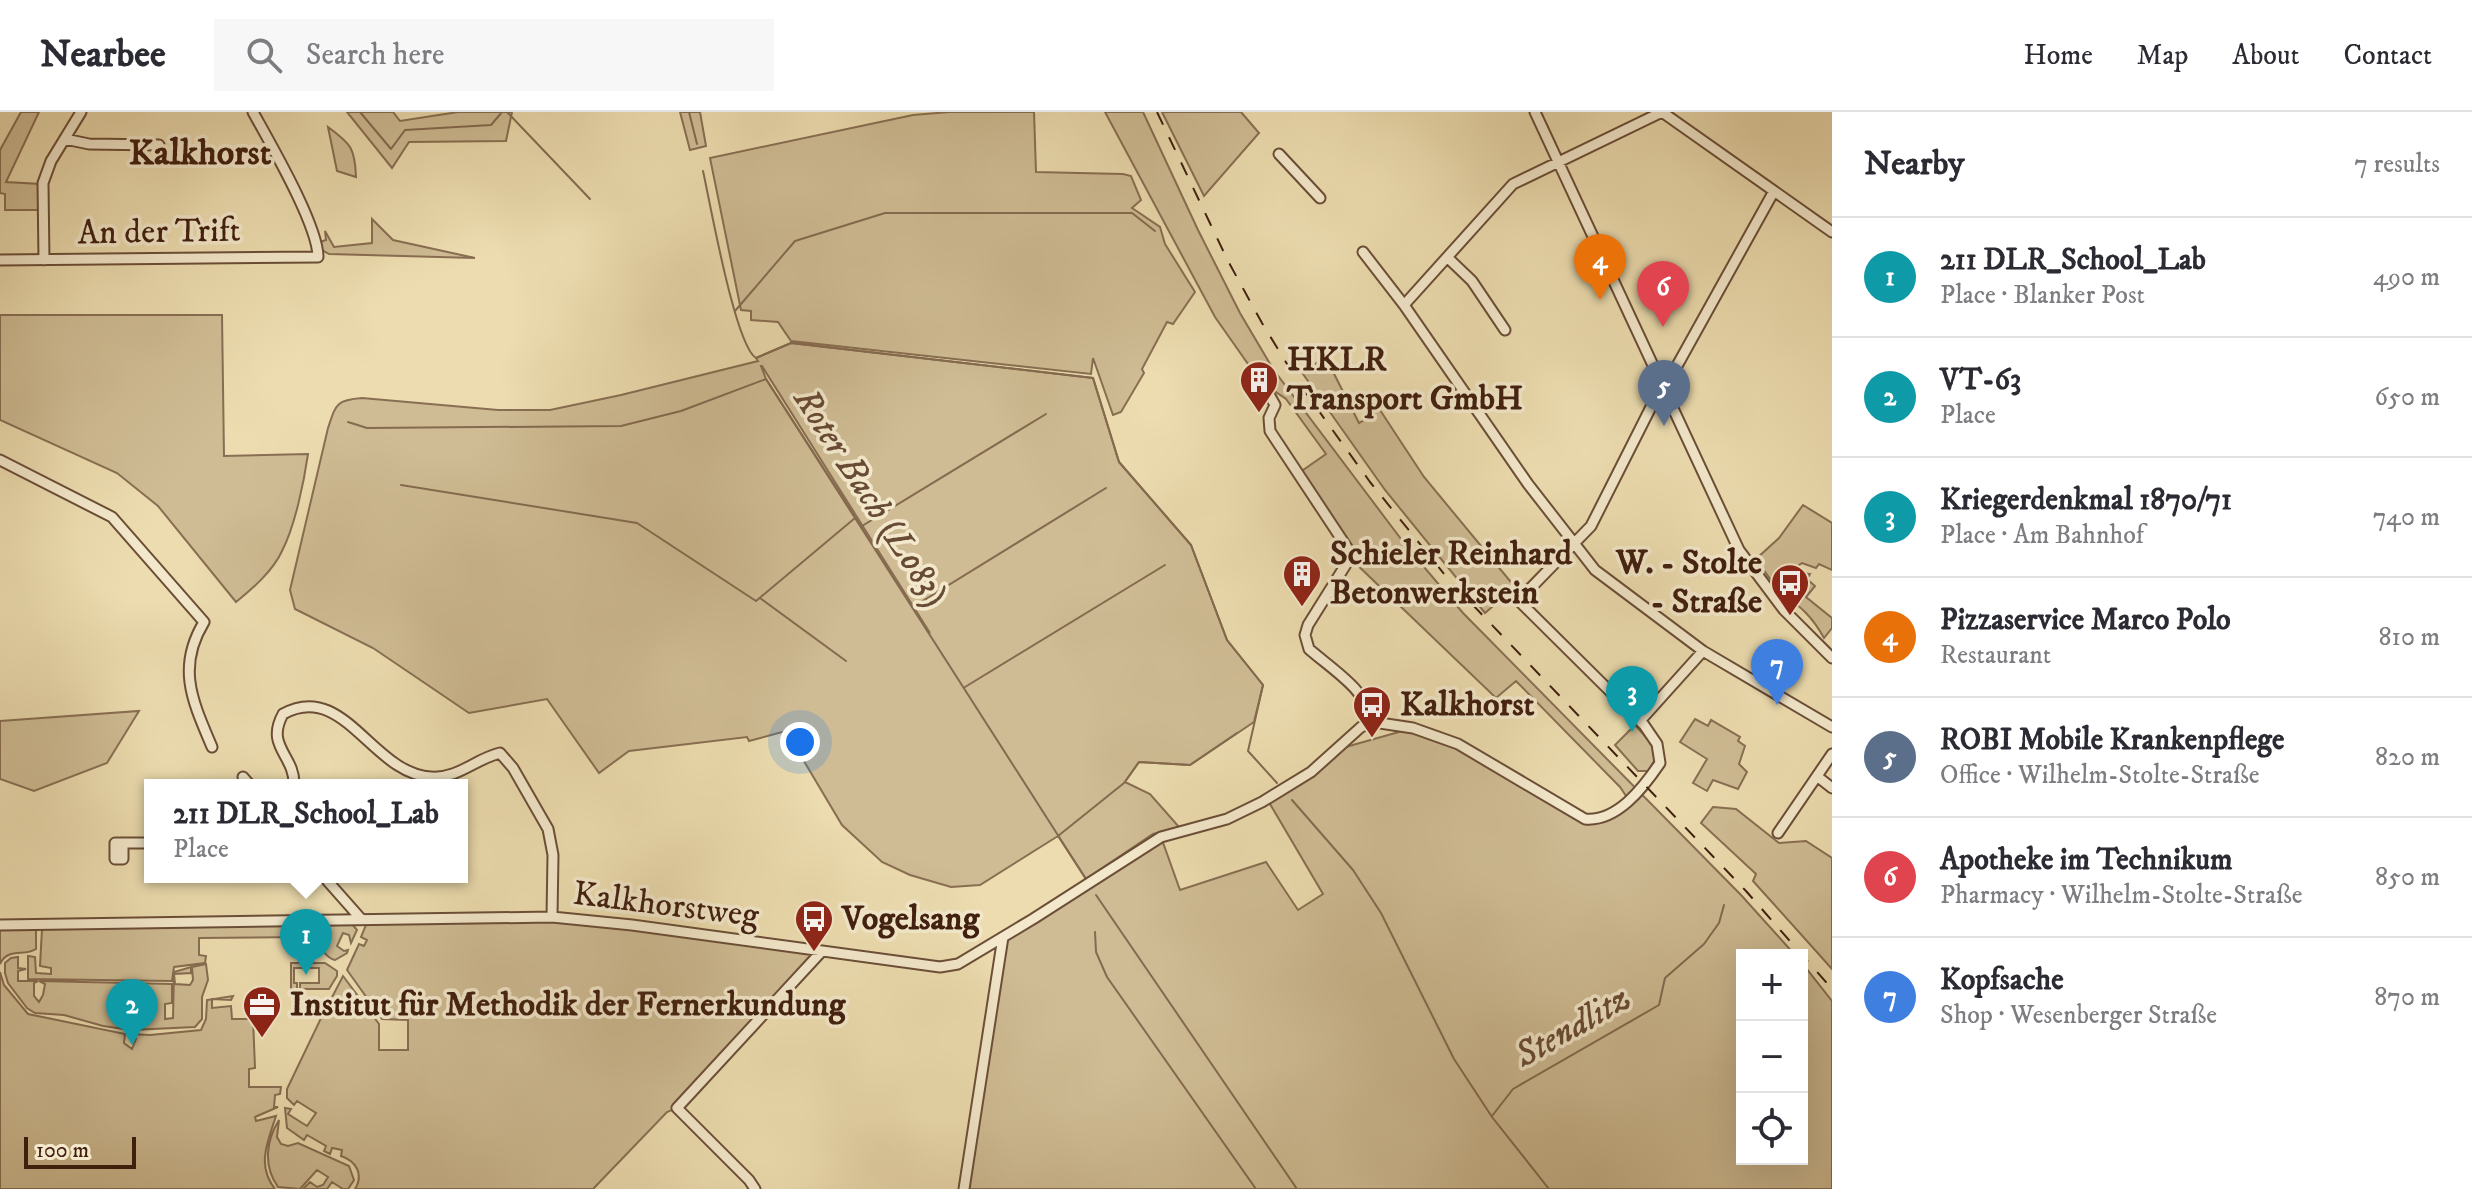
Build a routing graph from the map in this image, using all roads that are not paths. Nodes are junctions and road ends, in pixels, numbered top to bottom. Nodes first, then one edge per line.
1 (81, 112) edge
2 (253, 112) edge
3 (1535, 112) edge
4 (65, 139) junction
5 (159, 145) dead end
6 (1279, 154) dead end
7 (1558, 161) junction
8 (1774, 191) junction
9 (1320, 198) dead end
10 (1832, 232) edge
11 (1363, 252) dead end
12 (1448, 258) junction
13 (0, 260) edge
14 (44, 260) junction
15 (1404, 305) junction
16 (1505, 330) dead end
17 (1659, 380) junction
18 (1266, 389) dead end
19 (1666, 396) junction
20 (0, 460) edge
21 (1574, 545) junction
22 (1703, 651) junction
23 (1832, 658) edge
24 (1640, 721) junction
25 (1373, 722) junction
26 (1832, 727) edge
27 (212, 747) dead end
28 (1832, 754) edge
29 (1818, 777) junction
30 (293, 779) edge
31 (1832, 788) edge
32 (1778, 833) dead end
33 (123, 843) dead end
34 (144, 843) edge
35 (329, 883) edge
36 (552, 917) junction
37 (362, 920) junction
38 (0, 925) edge
39 (1003, 937) junction
40 (822, 951) junction
41 (755, 1189) edge
42 (964, 1189) edge

1 - 4 street
2 - 14 street, An der Trift
3 - 7 street
4 - 5 street
4 - 14 street
6 - 9 street
7 - 8 street
7 - 12 street
7 - 17 street
8 - 10 street
8 - 17 street
11 - 15 street
12 - 15 street
12 - 16 street
13 - 14 street, An der Trift
15 - 21 street
17 - 19 street
18 - 25 street
19 - 21 street
19 - 23 street
20 - 27 street
21 - 22 street
21 - 24 street
22 - 24 street
22 - 26 street
24 - 25 street
25 - 39 street, Kalkhorstweg
28 - 29 street
29 - 31 street
29 - 32 street
30 - 36 street
33 - 34 street
35 - 37 street
36 - 37 street, Kalkhorstweg
36 - 40 street, Kalkhorstweg
37 - 38 street, Kalkhorstweg
39 - 40 street, Kalkhorstweg
39 - 42 street
40 - 41 street

